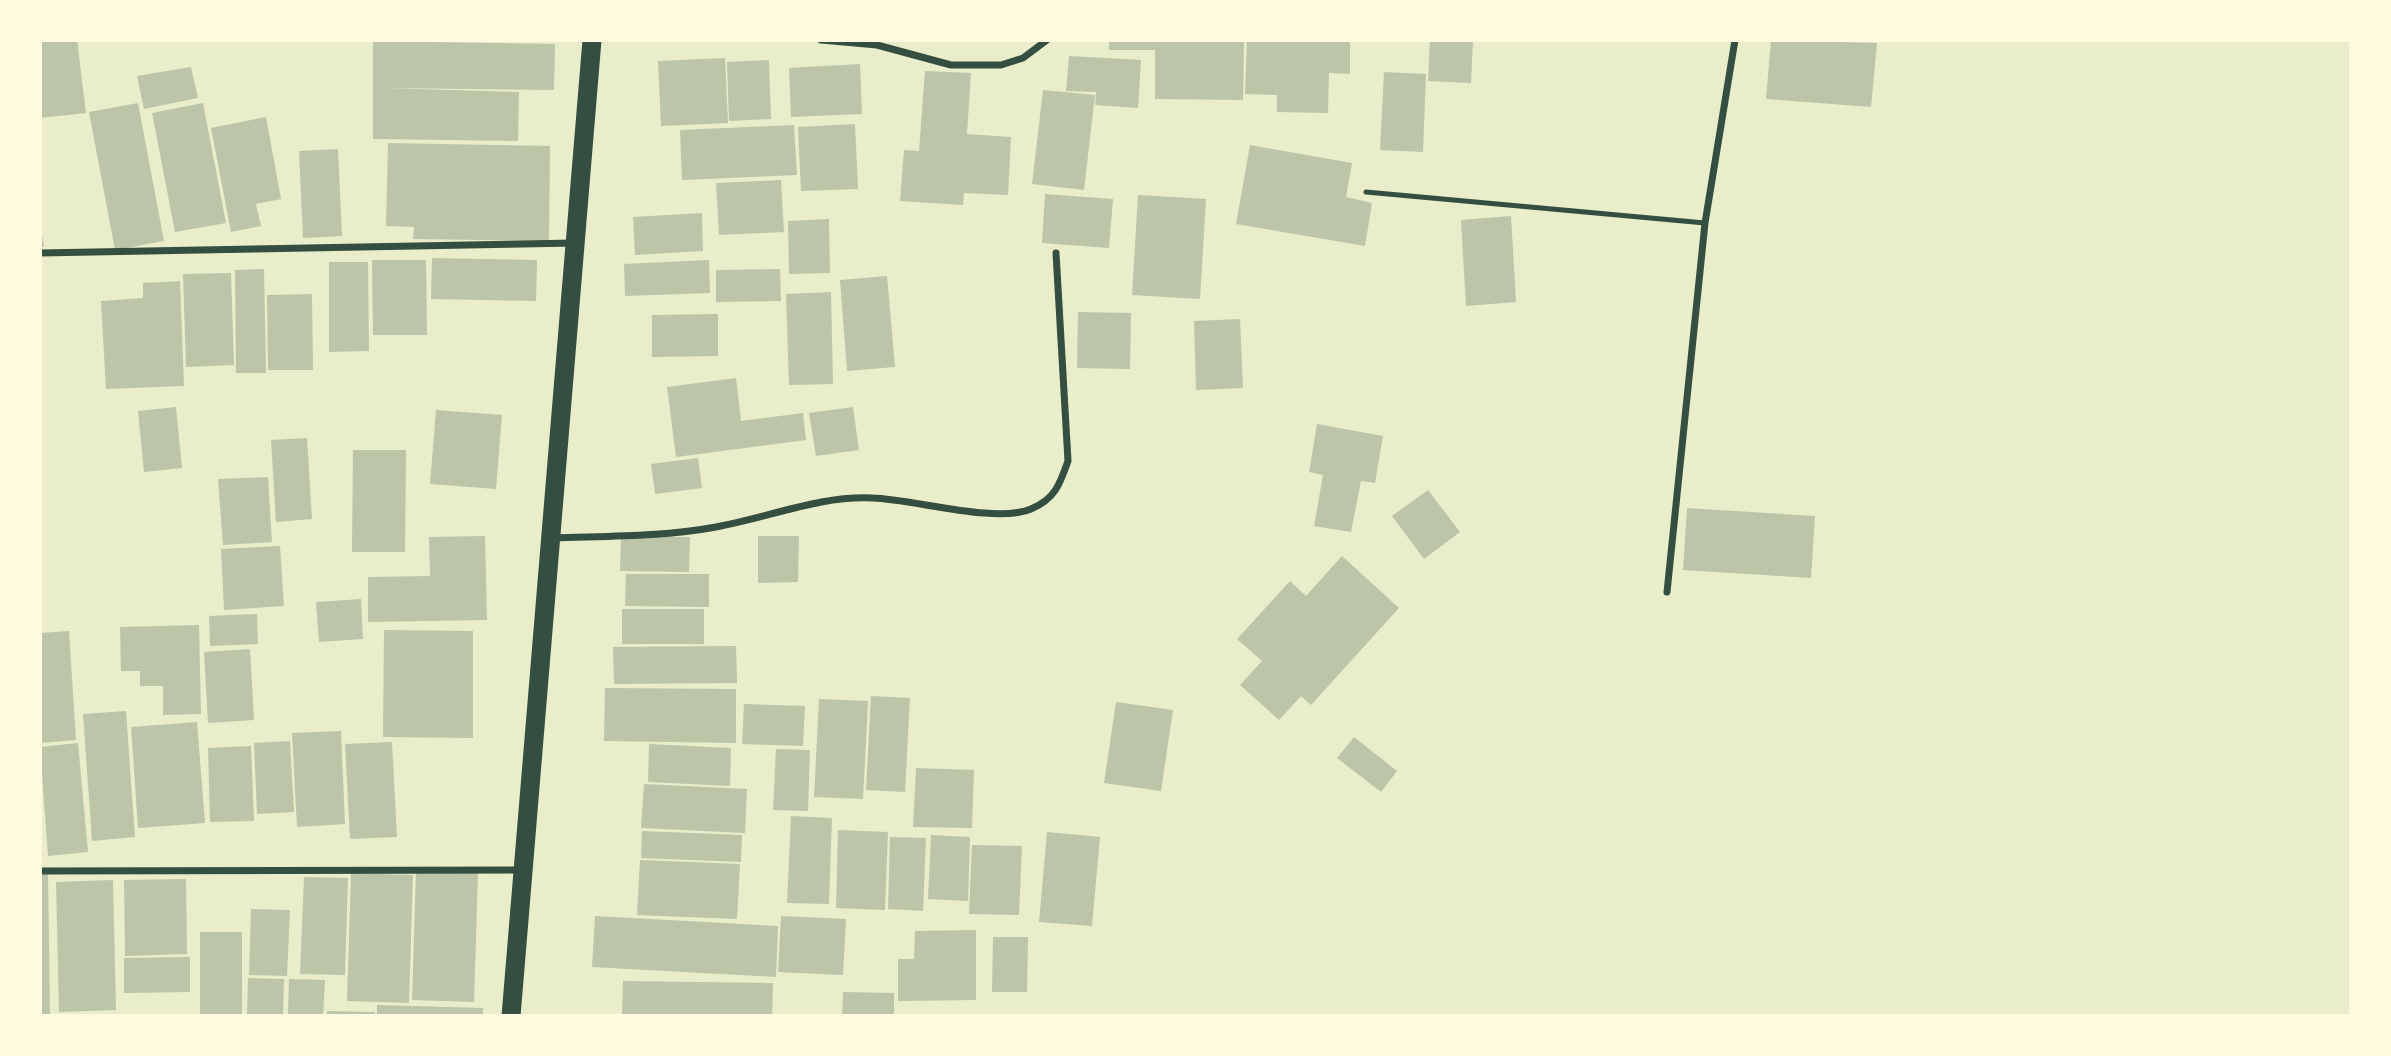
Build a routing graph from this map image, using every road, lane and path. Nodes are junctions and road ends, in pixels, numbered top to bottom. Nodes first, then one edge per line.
1 (592, 40) edge
2 (821, 40) edge
3 (1047, 40) edge
4 (1735, 40) edge
5 (1366, 191) dead end
6 (1705, 223) junction
7 (575, 243) junction
8 (40, 253) edge
9 (1056, 253) dead end
10 (551, 538) junction
11 (1667, 592) dead end
12 (522, 870) junction
13 (40, 871) edge
14 (511, 1016) edge

1 - 7 highway
2 - 3 street
4 - 6 street
5 - 6 lane
6 - 11 street
7 - 8 street
7 - 10 highway
9 - 10 street
10 - 12 highway
12 - 13 street
12 - 14 highway

